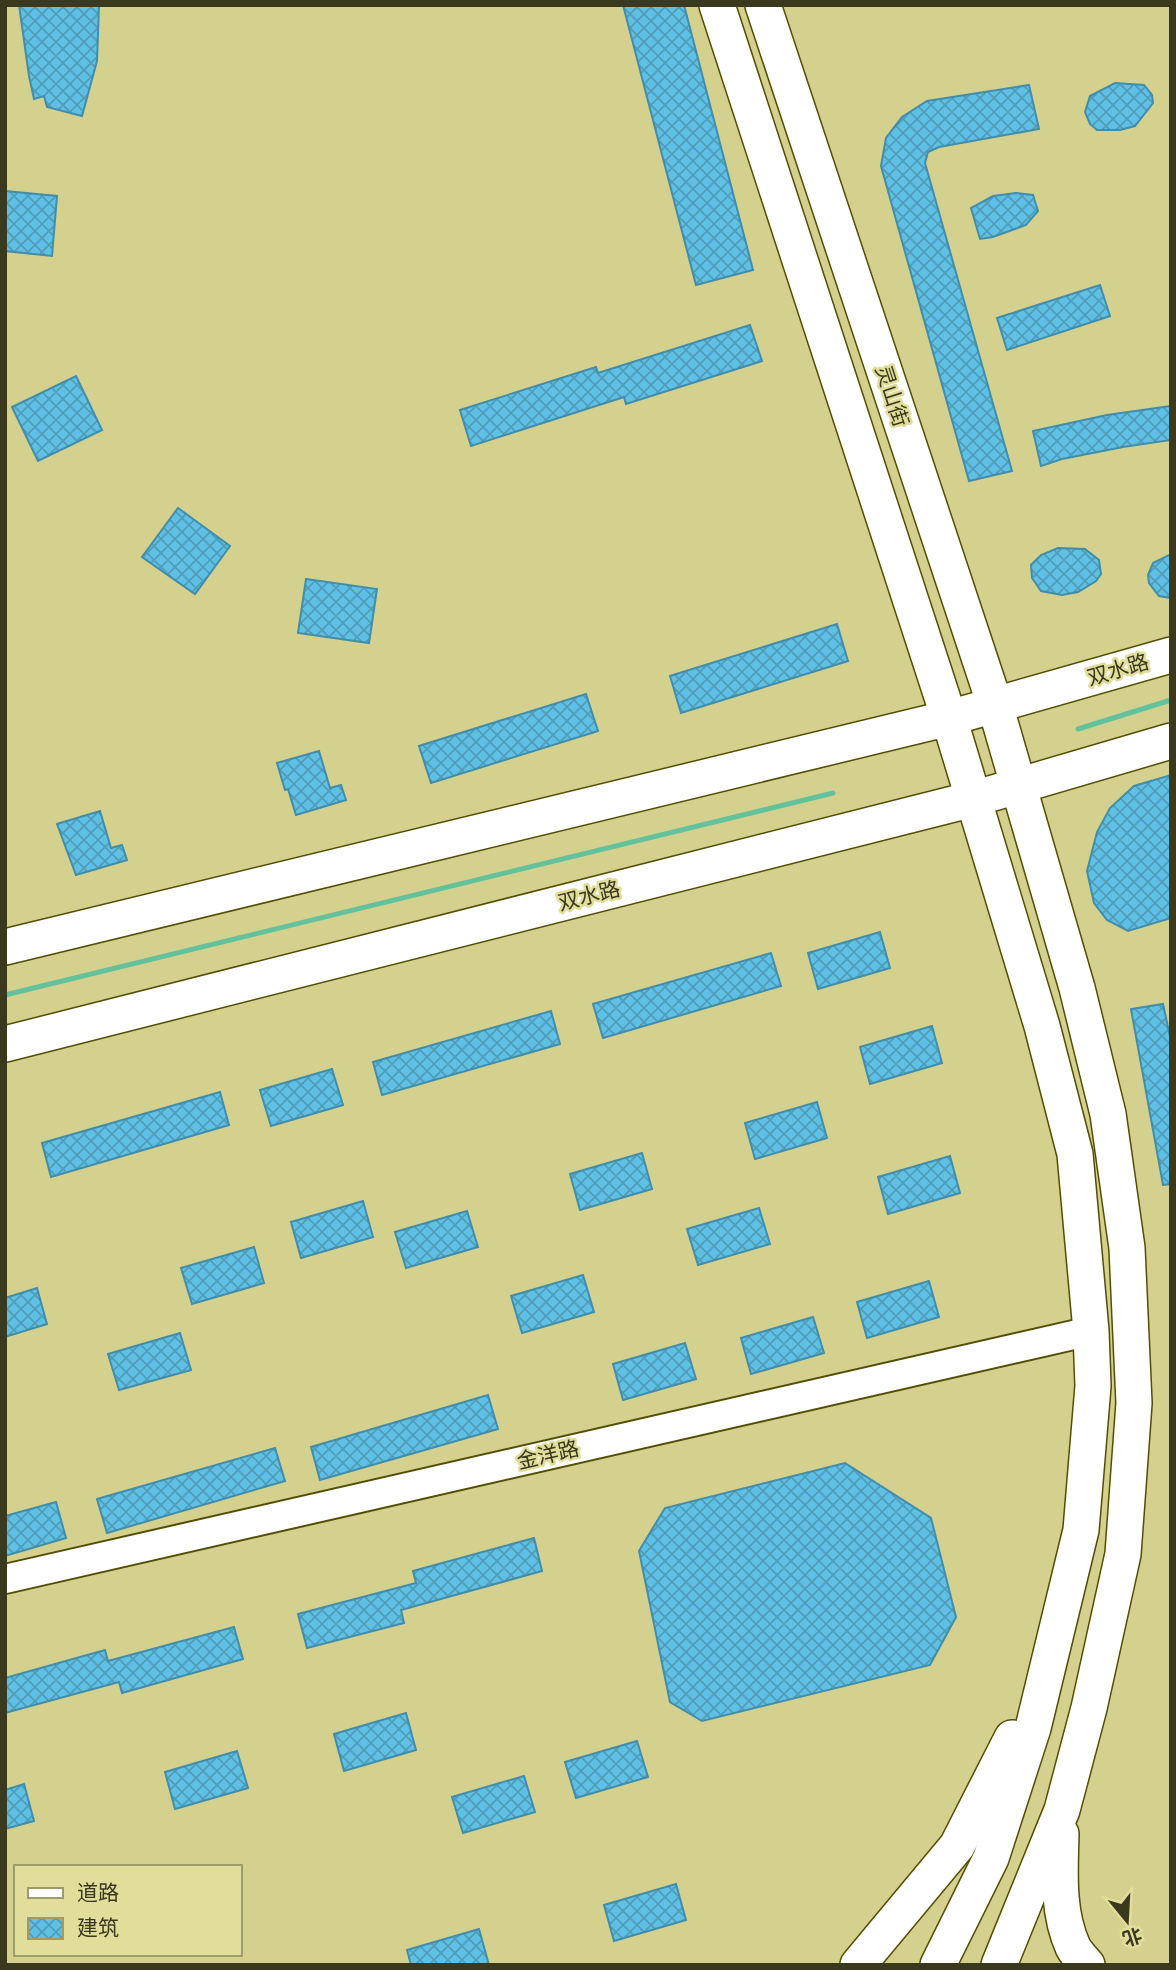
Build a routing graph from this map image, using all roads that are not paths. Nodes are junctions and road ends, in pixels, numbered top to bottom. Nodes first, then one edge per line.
1 (717, 5) edge
2 (763, 5) edge
3 (1171, 655) edge
4 (995, 705) junction
5 (949, 718) junction
6 (1171, 741) edge
7 (1018, 787) junction
8 (974, 799) junction
9 (5, 947) edge
10 (5, 1044) edge
11 (1091, 1331) junction
12 (5, 1579) edge
13 (1048, 1666) junction
14 (1062, 1810) junction
15 (858, 1965) edge
16 (938, 1965) edge
17 (999, 1965) edge
18 (1087, 1965) edge

1 - 5 main road
2 - 4 main road, 灵山街
3 - 4 main road, 双水路
4 - 5 main road, 双水路
4 - 7 main road, 灵山街
5 - 8 main road
5 - 9 main road, 双水路
6 - 7 main road, 双水路
7 - 8 main road, 双水路
7 - 14 main road, 灵山街
8 - 10 main road, 双水路
8 - 11 main road
11 - 12 street, 金洋路
11 - 13 main road
13 - 15 main road
13 - 16 main road
14 - 17 main road
14 - 18 main road

